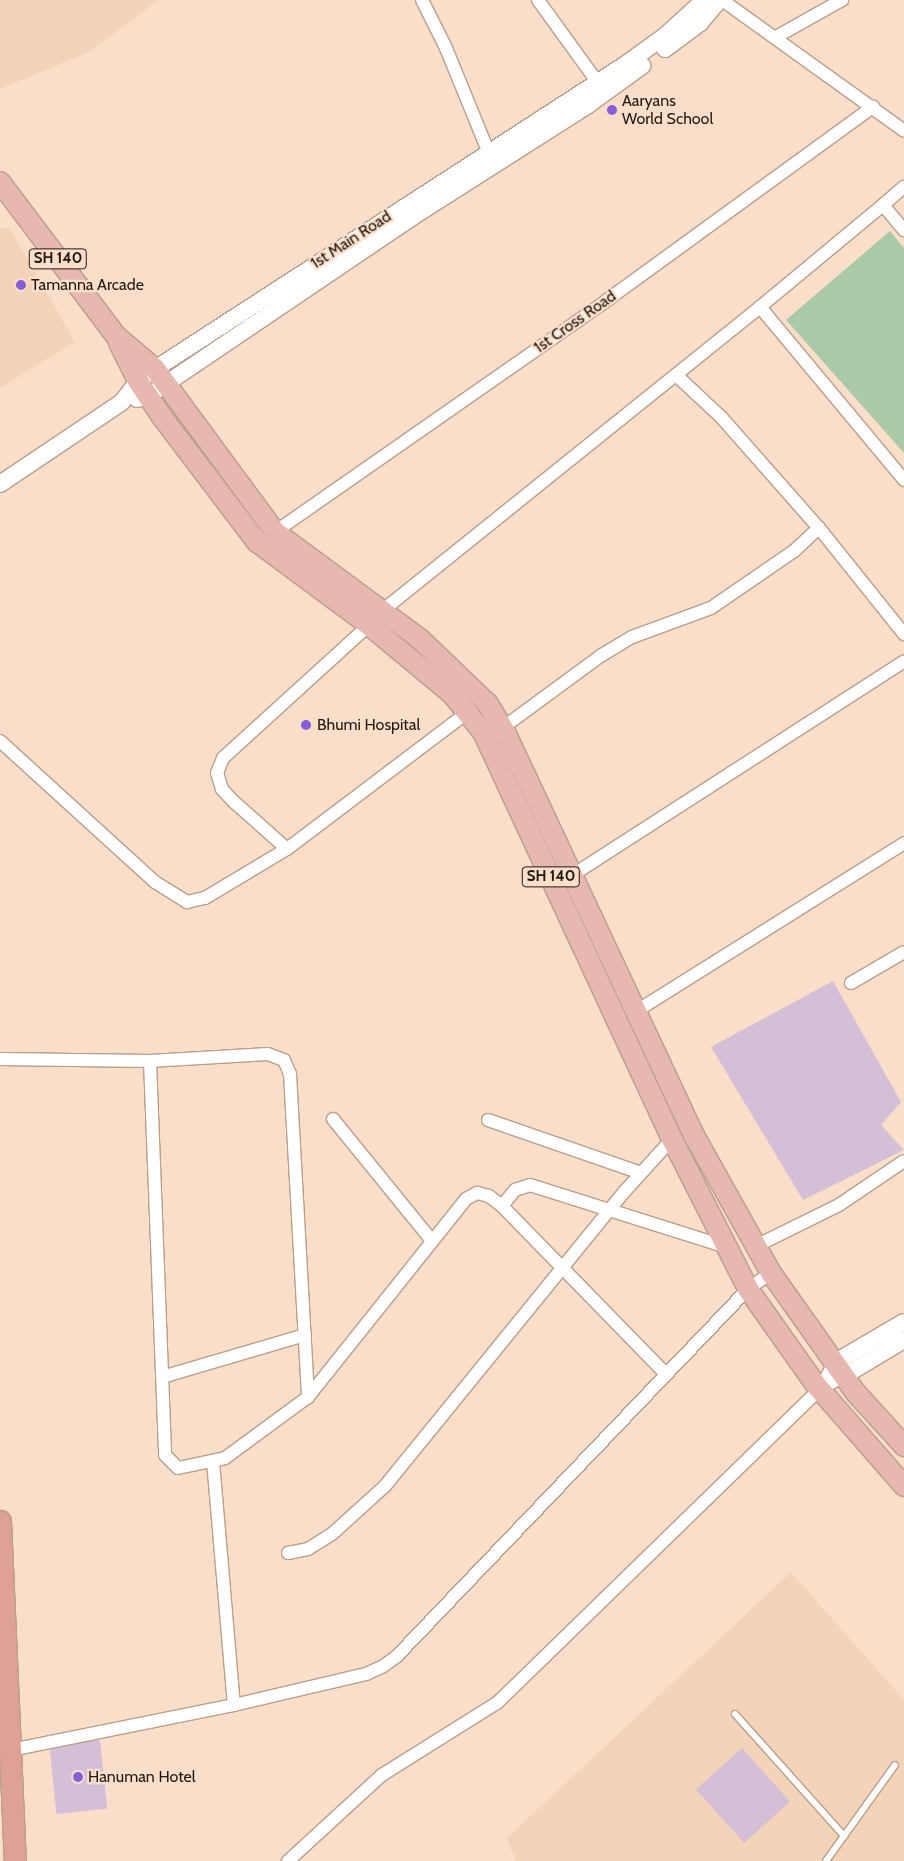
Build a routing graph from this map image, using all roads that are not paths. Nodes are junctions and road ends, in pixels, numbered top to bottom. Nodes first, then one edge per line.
1 (422, 0) edge
2 (538, 0) edge
3 (704, 0) edge
4 (720, 0) edge
5 (842, 0) edge
6 (776, 37) junction
7 (598, 83) junction
8 (873, 107) junction
9 (904, 131) edge
10 (488, 150) junction
11 (0, 182) edge
12 (904, 187) edge
13 (883, 205) junction
14 (904, 230) edge
15 (760, 307) junction
16 (116, 336) junction
17 (676, 375) junction
18 (160, 376) junction
19 (143, 389) junction
20 (904, 480) edge
21 (0, 484) edge
22 (819, 528) junction
23 (275, 532) junction
24 (375, 618) junction
25 (904, 634) edge
26 (904, 660) edge
27 (468, 712) junction
28 (494, 733) junction
29 (0, 741) edge
30 (904, 843) edge
31 (288, 849) junction
32 (571, 876) junction
33 (904, 952) edge
34 (851, 983) dead end
35 (635, 1012) junction
36 (0, 1059) edge
37 (150, 1061) junction
38 (333, 1119) dead end
39 (488, 1120) dead end
40 (672, 1139) junction
41 (904, 1161) edge
42 (641, 1173) junction
43 (502, 1206) junction
44 (609, 1211) junction
45 (432, 1241) junction
46 (758, 1245) junction
47 (728, 1247) junction
48 (565, 1267) junction
49 (771, 1273) junction
50 (748, 1289) junction
51 (904, 1322) edge
52 (305, 1336) junction
53 (904, 1340) edge
54 (839, 1370) junction
55 (666, 1374) junction
56 (162, 1377) junction
57 (820, 1389) junction
58 (308, 1397) junction
59 (904, 1446) edge
60 (212, 1461) junction
61 (904, 1486) edge
62 (0, 1521) edge
63 (288, 1553) dead end
64 (1, 1618) edge
65 (3, 1647) edge
66 (234, 1705) junction
67 (734, 1714) dead end
68 (11, 1750) junction
69 (895, 1765) dead end
70 (844, 1836) junction
71 (14, 1861) edge
72 (288, 1861) edge
73 (826, 1861) edge

1 - 10 street
2 - 7 street
3 - 7 street, 1st Main Road
4 - 6 street
4 - 18 street
5 - 6 street
6 - 8 street
7 - 10 street, 1st Main Road
8 - 9 street
8 - 23 street, 1st Cross Road
10 - 18 street, 1st Main Road
11 - 16 main road, SH 140
12 - 13 street
13 - 14 street
13 - 15 street
15 - 17 street
15 - 20 street
16 - 18 main road, SH 140
16 - 19 main road, SH 140
17 - 22 street
17 - 24 street
18 - 19 street
18 - 23 main road, SH 140
19 - 21 street
19 - 24 main road, SH 140
22 - 25 street
22 - 28 street
23 - 24 main road, SH 140
24 - 27 main road, SH 140
24 - 28 main road, SH 140
24 - 31 street
26 - 32 street
27 - 28 main road, SH 140
27 - 31 street
28 - 32 main road, SH 140
28 - 40 main road, SH 140
29 - 31 street
30 - 35 street
32 - 35 main road, SH 140
33 - 34 street
35 - 46 main road, SH 140
36 - 37 street
37 - 52 street
37 - 56 street
38 - 45 street
39 - 42 street
40 - 42 street
40 - 47 main road, SH 140
41 - 46 street
42 - 44 street
43 - 44 street
43 - 45 street
43 - 48 street
44 - 47 street
44 - 48 street
45 - 58 street
46 - 49 main road, SH 140
47 - 50 main road, SH 140
48 - 55 street
48 - 63 street
49 - 50 street
49 - 54 main road, SH 140
50 - 55 street
50 - 57 main road, SH 140
51 - 54 street
52 - 56 street
52 - 58 street
53 - 54 street
54 - 57 street
54 - 59 main road, SH 140
55 - 66 street
56 - 60 street
57 - 61 main road, SH 140
57 - 72 street
58 - 60 street
60 - 66 street
62 - 64 highway
64 - 65 highway
65 - 68 highway
66 - 68 street
67 - 70 lane
68 - 71 highway
69 - 70 lane
70 - 73 lane

